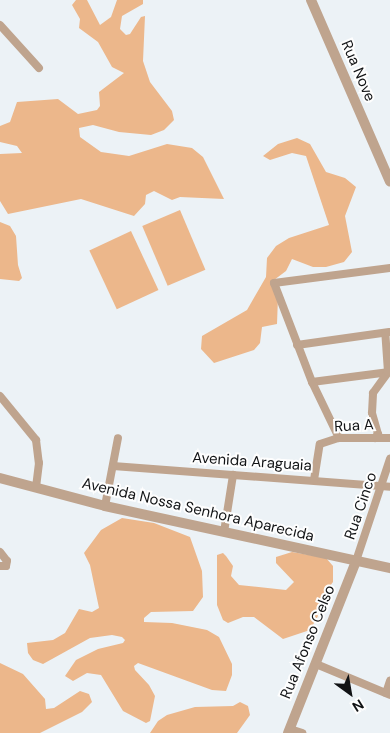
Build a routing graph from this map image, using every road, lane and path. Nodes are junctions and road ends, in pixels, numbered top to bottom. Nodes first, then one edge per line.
1 (311, 0) edge
2 (0, 25) edge
3 (39, 68) dead end
4 (390, 182) edge
5 (390, 268) edge
6 (388, 332) edge
7 (297, 345) junction
8 (389, 372) edge
9 (312, 382) junction
10 (0, 396) edge
11 (118, 438) dead end
12 (339, 438) junction
13 (375, 438) junction
14 (390, 438) edge
15 (390, 459) edge
16 (113, 466) junction
17 (233, 475) junction
18 (0, 478) edge
19 (314, 480) junction
20 (36, 486) junction
21 (387, 486) edge
22 (105, 506) junction
23 (224, 532) junction
24 (0, 552) edge
25 (356, 561) junction
26 (0, 566) edge
27 (390, 568) edge
28 (316, 664) junction
29 (390, 682) edge
30 (388, 694) edge
31 (289, 731) edge
32 (302, 733) edge

1 - 4 street, Rua Nove
2 - 3 street
5 - 7 street
6 - 7 street
6 - 8 street
7 - 9 street
8 - 9 street
8 - 13 street
9 - 12 street
10 - 20 street
11 - 16 street
12 - 13 street, Rua A
12 - 19 street, Rua A
13 - 14 street, Rua A
15 - 21 street, Rua Cinco
16 - 17 street, Avenida Araguaia
16 - 22 street
17 - 19 street, Avenida Araguaia
17 - 23 street
18 - 20 street, Avenida Nossa Senhora Aparecida
19 - 21 street, Avenida Araguaia
20 - 22 street, Avenida Nossa Senhora Aparecida
21 - 25 street, Rua Cinco
22 - 23 street, Avenida Nossa Senhora Aparecida
23 - 25 street, Avenida Nossa Senhora Aparecida
24 - 26 street
25 - 27 street, Avenida Nossa Senhora Aparecida
25 - 28 street, Rua Afonso Celso
28 - 30 street
28 - 31 street, Rua Afonso Celso
29 - 30 street
31 - 32 street

